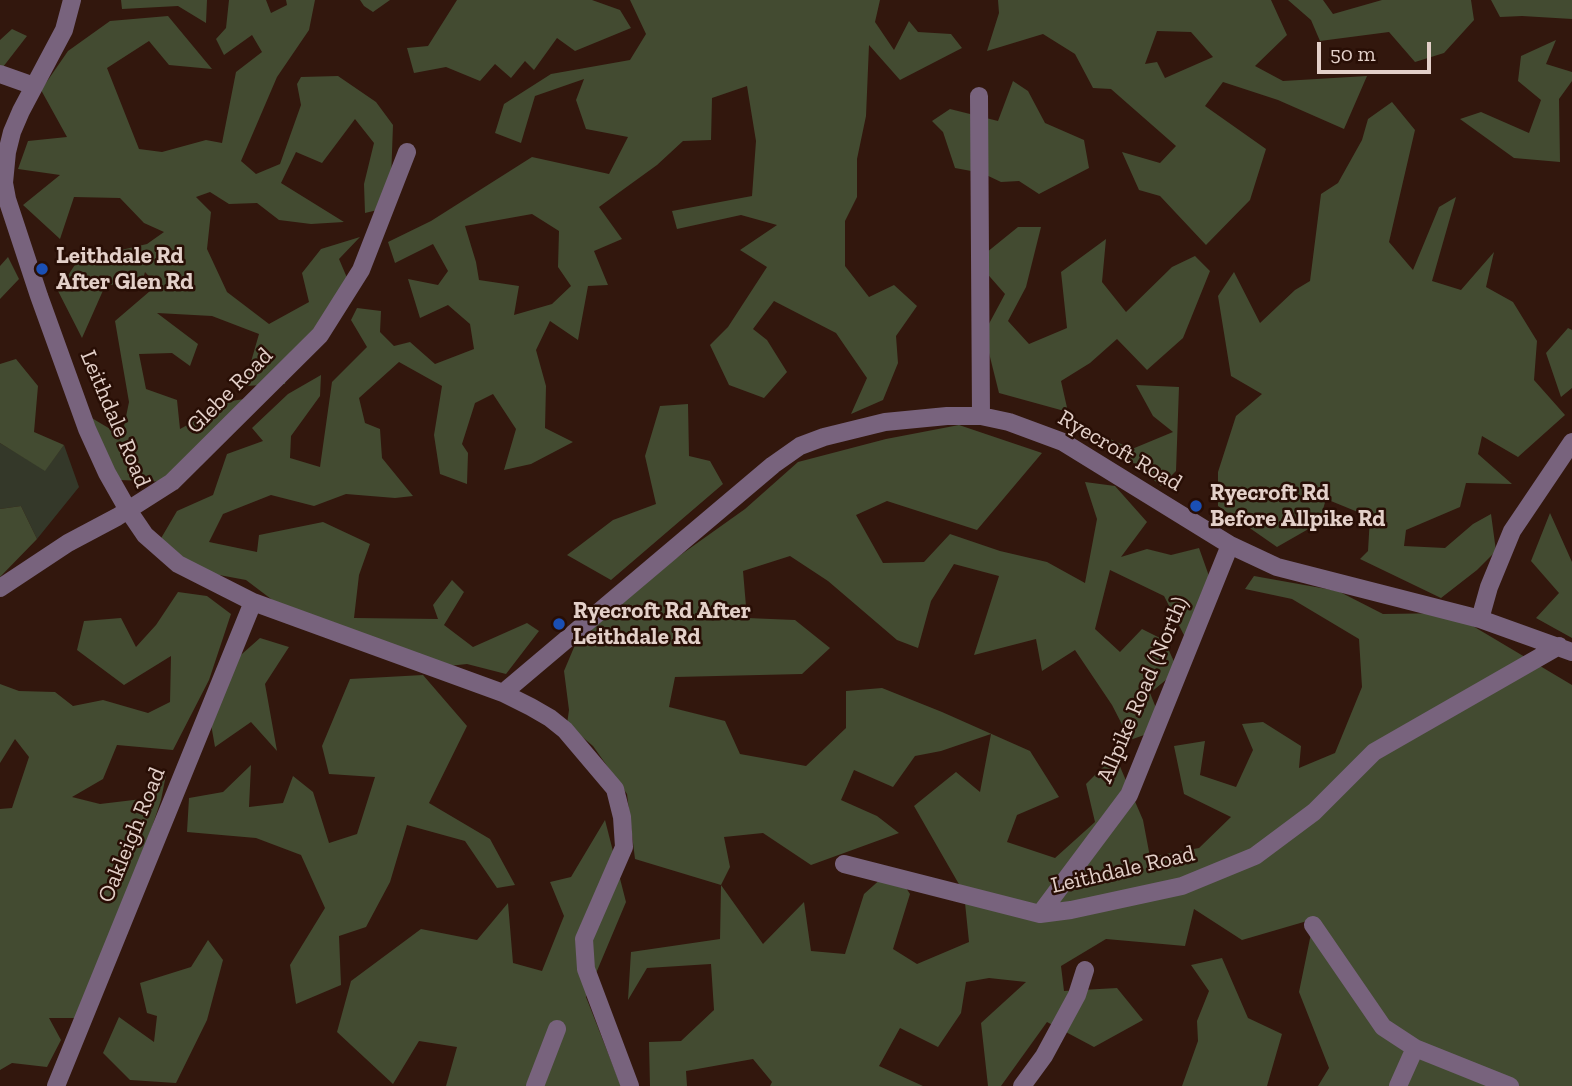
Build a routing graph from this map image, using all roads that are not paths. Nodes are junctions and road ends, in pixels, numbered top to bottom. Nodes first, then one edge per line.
1 (72, 0) edge
2 (0, 74) edge
3 (34, 86) junction
4 (979, 96) dead end
5 (407, 152) dead end
6 (2, 183) edge
7 (981, 416) junction
8 (1572, 442) edge
9 (128, 510) junction
10 (1230, 545) junction
11 (0, 588) edge
12 (253, 602) junction
13 (1480, 619) junction
14 (1565, 649) edge
15 (503, 693) junction
16 (844, 864) dead end
17 (1040, 914) junction
18 (1313, 925) dead end
19 (1085, 970) dead end
20 (557, 1028) dead end
21 (1415, 1048) junction
22 (56, 1086) edge
23 (535, 1086) edge
24 (630, 1086) edge
25 (1022, 1086) edge
26 (1398, 1086) edge
27 (1510, 1086) edge

1 - 3 street
2 - 3 street
3 - 6 street
4 - 7 street
5 - 9 street, Glebe Road
6 - 9 street, Leithdale Road
7 - 10 street, Ryecroft Road
7 - 15 street, Ryecroft Road
8 - 13 street
9 - 11 street, Glebe Road
9 - 12 street, Leithdale Road
10 - 13 street, Ryecroft Road
10 - 17 street, Allpike Road (North)
12 - 15 street, Leithdale Road
12 - 22 street, Oakleigh Road
13 - 14 street, Ryecroft Road
14 - 17 street, Leithdale Road
15 - 24 street, Leithdale Road
16 - 17 street, Leithdale Road
18 - 21 street
19 - 25 street
20 - 23 street
21 - 26 street
21 - 27 street

